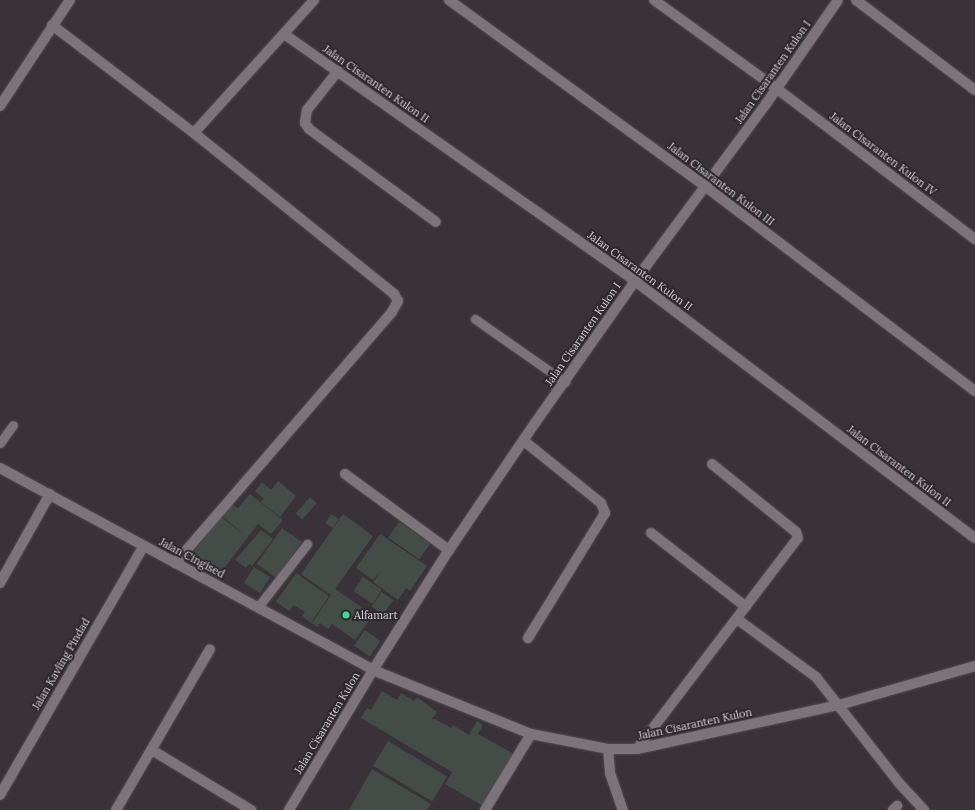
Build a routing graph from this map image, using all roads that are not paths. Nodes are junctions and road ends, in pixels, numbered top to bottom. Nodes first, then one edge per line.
1 (70, 0) edge
2 (314, 0) edge
3 (449, 0) edge
4 (654, 0) edge
5 (838, 0) edge
6 (856, 0) edge
7 (52, 25) junction
8 (284, 34) junction
9 (338, 72) junction
10 (776, 88) junction
11 (975, 90) edge
12 (0, 106) edge
13 (194, 134) junction
14 (706, 187) junction
15 (436, 222) dead end
16 (975, 239) edge
17 (635, 281) junction
18 (475, 318) dead end
19 (565, 382) junction
20 (975, 391) edge
21 (14, 425) dead end
22 (524, 441) junction
23 (0, 443) edge
24 (712, 464) dead end
25 (0, 468) edge
26 (345, 474) dead end
27 (50, 494) junction
28 (651, 533) dead end
29 (975, 538) edge
30 (307, 544) dead end
31 (144, 546) junction
32 (449, 550) junction
33 (176, 563) junction
34 (0, 583) edge
35 (258, 607) junction
36 (746, 607) junction
37 (737, 619) junction
38 (528, 638) dead end
39 (210, 649) dead end
40 (975, 666) edge
41 (373, 670) junction
42 (839, 705) junction
43 (531, 734) junction
44 (608, 749) junction
45 (152, 750) junction
46 (637, 750) junction
47 (0, 795) edge
48 (116, 810) edge
49 (251, 810) edge
50 (289, 810) edge
51 (485, 810) edge
52 (623, 810) edge
53 (924, 810) edge

1 - 7 street
2 - 8 street
3 - 14 street, Jalan Cisaranten Kulon III
4 - 10 street, Jalan Cisaranten Kulon IV
5 - 10 street, Jalan Cisaranten Kulon I
6 - 11 street
7 - 12 street
7 - 13 street
8 - 9 street, Jalan Cisaranten Kulon II
8 - 13 street
9 - 15 street
9 - 17 street, Jalan Cisaranten Kulon II
10 - 14 street, Jalan Cisaranten Kulon I
10 - 16 street, Jalan Cisaranten Kulon IV
13 - 33 street
14 - 17 street, Jalan Cisaranten Kulon I
14 - 20 street, Jalan Cisaranten Kulon III
17 - 19 street, Jalan Cisaranten Kulon I
17 - 29 street, Jalan Cisaranten Kulon II
18 - 19 lane
19 - 22 street, Jalan Cisaranten Kulon I
21 - 23 lane
22 - 32 street, Jalan Cisaranten Kulon I
22 - 38 street
24 - 36 street
25 - 27 street, Jalan Cingised
26 - 32 street
27 - 31 street, Jalan Cingised
27 - 34 street
28 - 36 street
30 - 35 lane
31 - 33 street, Jalan Cingised
31 - 47 street, Jalan Kavling Pindad
32 - 41 street, Jalan Cisaranten Kulon I
33 - 35 street, Jalan Cingised
35 - 41 street, Jalan Cingised
36 - 37 street
37 - 42 street
37 - 46 street
39 - 45 street
40 - 42 street, Jalan Cisaranten Kulon
41 - 43 street, Jalan Cisaranten Kulon
41 - 50 street, Jalan Cisaranten Kulon
42 - 46 street, Jalan Cisaranten Kulon
42 - 53 street
43 - 44 street, Jalan Cisaranten Kulon
43 - 51 street
44 - 46 street, Jalan Cisaranten Kulon
44 - 52 street
45 - 48 street
45 - 49 street

